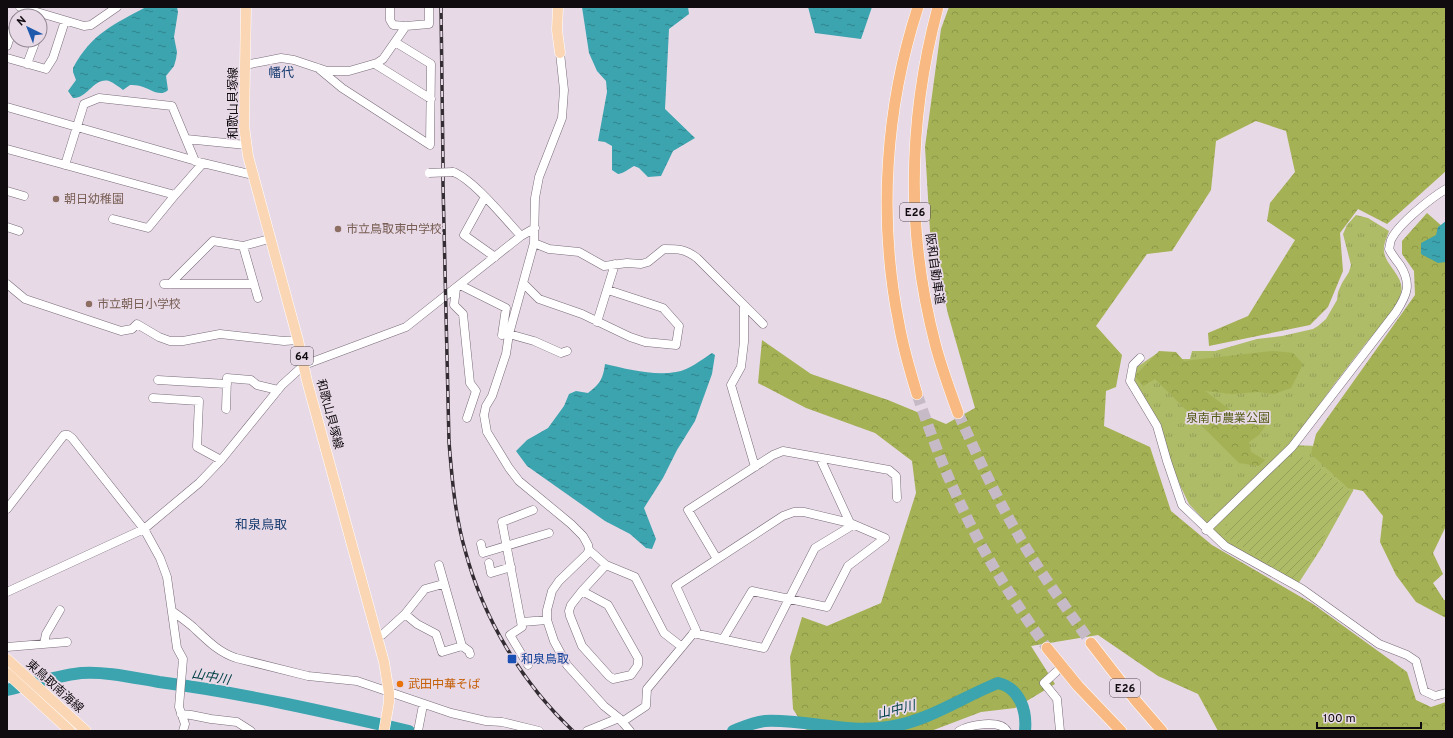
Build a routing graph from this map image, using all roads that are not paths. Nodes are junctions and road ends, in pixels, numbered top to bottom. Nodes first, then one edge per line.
1 (20, 7) edge
2 (117, 7) edge
3 (246, 7) edge
4 (390, 7) edge
5 (429, 7) edge
6 (558, 7) edge
7 (918, 7) edge
8 (938, 7) edge
9 (65, 21) junction
10 (406, 26) junction
11 (395, 42) junction
12 (33, 48) edge
13 (560, 53) joint
14 (7, 58) edge
15 (28, 64) junction
16 (375, 64) junction
17 (245, 65) junction
18 (318, 68) junction
19 (431, 99) junction
20 (7, 107) edge
21 (77, 127) junction
22 (186, 139) junction
23 (246, 145) junction
24 (7, 149) edge
25 (199, 162) junction
26 (65, 165) junction
27 (429, 173) dead end
28 (253, 175) junction
29 (1446, 189) edge
30 (7, 191) edge
31 (175, 195) junction
32 (24, 196) dead end
33 (484, 197) junction
34 (113, 219) dead end
35 (7, 227) edge
36 (535, 228) junction
37 (19, 231) dead end
38 (521, 236) junction
39 (269, 239) junction
40 (534, 243) junction
41 (243, 246) junction
42 (495, 257) junction
43 (615, 264) junction
44 (7, 284) edge
45 (254, 284) junction
46 (524, 284) junction
47 (458, 287) junction
48 (608, 290) junction
49 (258, 298) dead end
50 (744, 306) junction
51 (597, 322) junction
52 (763, 324) dead end
53 (506, 334) junction
54 (298, 340) junction
55 (568, 351) dead end
56 (1140, 358) dead end
57 (304, 364) junction
58 (158, 380) dead end
59 (226, 384) junction
60 (278, 390) junction
61 (917, 394) tunnel mouth
62 (153, 398) dead end
63 (226, 409) dead end
64 (958, 413) tunnel mouth
65 (467, 418) dead end
66 (820, 458) junction
67 (222, 460) junction
68 (755, 467) junction
69 (897, 498) dead end
70 (8, 507) edge
71 (533, 510) dead end
72 (851, 524) junction
73 (144, 529) junction
74 (1206, 530) junction
75 (549, 533) dead end
76 (481, 544) dead end
77 (507, 546) junction
78 (589, 550) junction
79 (717, 559) junction
80 (489, 563) dead end
81 (439, 565) dead end
82 (606, 565) junction
83 (511, 568) junction
84 (443, 584) junction
85 (582, 591) junction
86 (7, 592) edge
87 (790, 599) junction
88 (60, 610) dead end
89 (172, 611) junction
90 (405, 614) junction
91 (547, 620) junction
92 (522, 622) junction
93 (693, 633) junction
94 (378, 637) junction
95 (723, 639) junction
96 (67, 642) dead end
97 (1091, 643) tunnel mouth
98 (44, 644) junction
99 (462, 646) junction
100 (7, 647) edge
101 (682, 647) junction
102 (1047, 648) tunnel mouth
103 (470, 654) dead end
104 (7, 659) edge
105 (528, 665) dead end
106 (1056, 672) dead end
107 (7, 673) edge
108 (1446, 693) edge
109 (389, 698) junction
110 (423, 705) junction
111 (181, 714) junction
112 (621, 720) junction
113 (502, 722) junction
114 (184, 728) edge
115 (982, 728) edge
116 (70, 731) edge
117 (86, 731) edge
118 (191, 731) edge
119 (251, 731) edge
120 (384, 731) edge
121 (418, 731) edge
122 (501, 731) edge
123 (539, 731) edge
124 (587, 731) edge
125 (630, 731) edge
126 (958, 731) edge
127 (1007, 731) edge
128 (1060, 731) edge
129 (1121, 731) edge
130 (1162, 731) edge

1 - 9 street
2 - 9 street
3 - 17 main road, 和歌山貝塚線 / 64
4 - 10 street
5 - 10 street
6 - 13 main road
7 - 61 highway, E26
8 - 64 highway, 阪和自動車道 / E26
9 - 15 street
10 - 11 street
11 - 16 street
11 - 19 street
12 - 15 street
13 - 36 street
14 - 15 street
16 - 18 street
16 - 19 street
17 - 18 street
17 - 23 main road, 和歌山貝塚線 / 64
18 - 19 street
20 - 21 street
21 - 22 street
21 - 25 street
21 - 26 street
22 - 23 street
22 - 25 street
23 - 28 main road, 和歌山貝塚線 / 64
24 - 26 street
25 - 28 street
25 - 31 street
26 - 31 street
27 - 33 street, bridge
28 - 39 main road, 和歌山貝塚線 / 64
29 - 74 street
30 - 32 street
31 - 34 street
33 - 38 street
33 - 42 street
35 - 37 street
36 - 38 street
36 - 40 street
38 - 42 street
39 - 41 street
39 - 54 main road, 和歌山貝塚線 / 64
40 - 43 street
40 - 46 street
41 - 45 street
41 - 45 street
42 - 47 street
43 - 48 street
43 - 50 street
44 - 54 street
45 - 49 street
46 - 51 street
46 - 53 street
47 - 53 street
47 - 57 street
47 - 65 street
48 - 51 street
48 - 51 street
50 - 52 street
50 - 68 street
53 - 55 street
53 - 78 street
54 - 57 main road, 和歌山貝塚線 / 64
56 - 74 street
57 - 60 street
57 - 94 main road, 和歌山貝塚線 / 64
58 - 59 street
59 - 60 street
59 - 63 street
60 - 67 street
62 - 67 street
66 - 68 street
66 - 69 street
66 - 72 street
67 - 73 street
68 - 79 street
70 - 73 street
71 - 77 street
72 - 79 street
72 - 87 street
72 - 87 street
73 - 86 street
73 - 89 street
74 - 108 street
75 - 77 street
76 - 77 street
77 - 83 street
78 - 82 street
78 - 91 street
79 - 93 street
80 - 83 street
81 - 84 street
82 - 85 street
82 - 101 street
83 - 92 street
84 - 90 street
84 - 99 street
85 - 85 street
87 - 95 street
87 - 95 street
88 - 98 street
89 - 109 street
89 - 111 street
90 - 94 street
90 - 99 street
91 - 92 street
91 - 112 street
92 - 105 street
93 - 95 street
93 - 101 street
94 - 109 main road, 和歌山貝塚線 / 64
96 - 98 street
97 - 130 highway, E26
98 - 100 street
99 - 103 street
101 - 112 street
102 - 129 highway, E26
104 - 117 main road, 東鳥取南海線
106 - 128 street
107 - 116 main road, 東鳥取南海線
109 - 110 street
109 - 120 main road, 和歌山貝塚線 / 64
110 - 113 street
110 - 121 street
111 - 114 street
111 - 119 street
112 - 124 street
112 - 125 street
113 - 122 street
113 - 123 street
114 - 118 street
115 - 126 street
115 - 127 street

